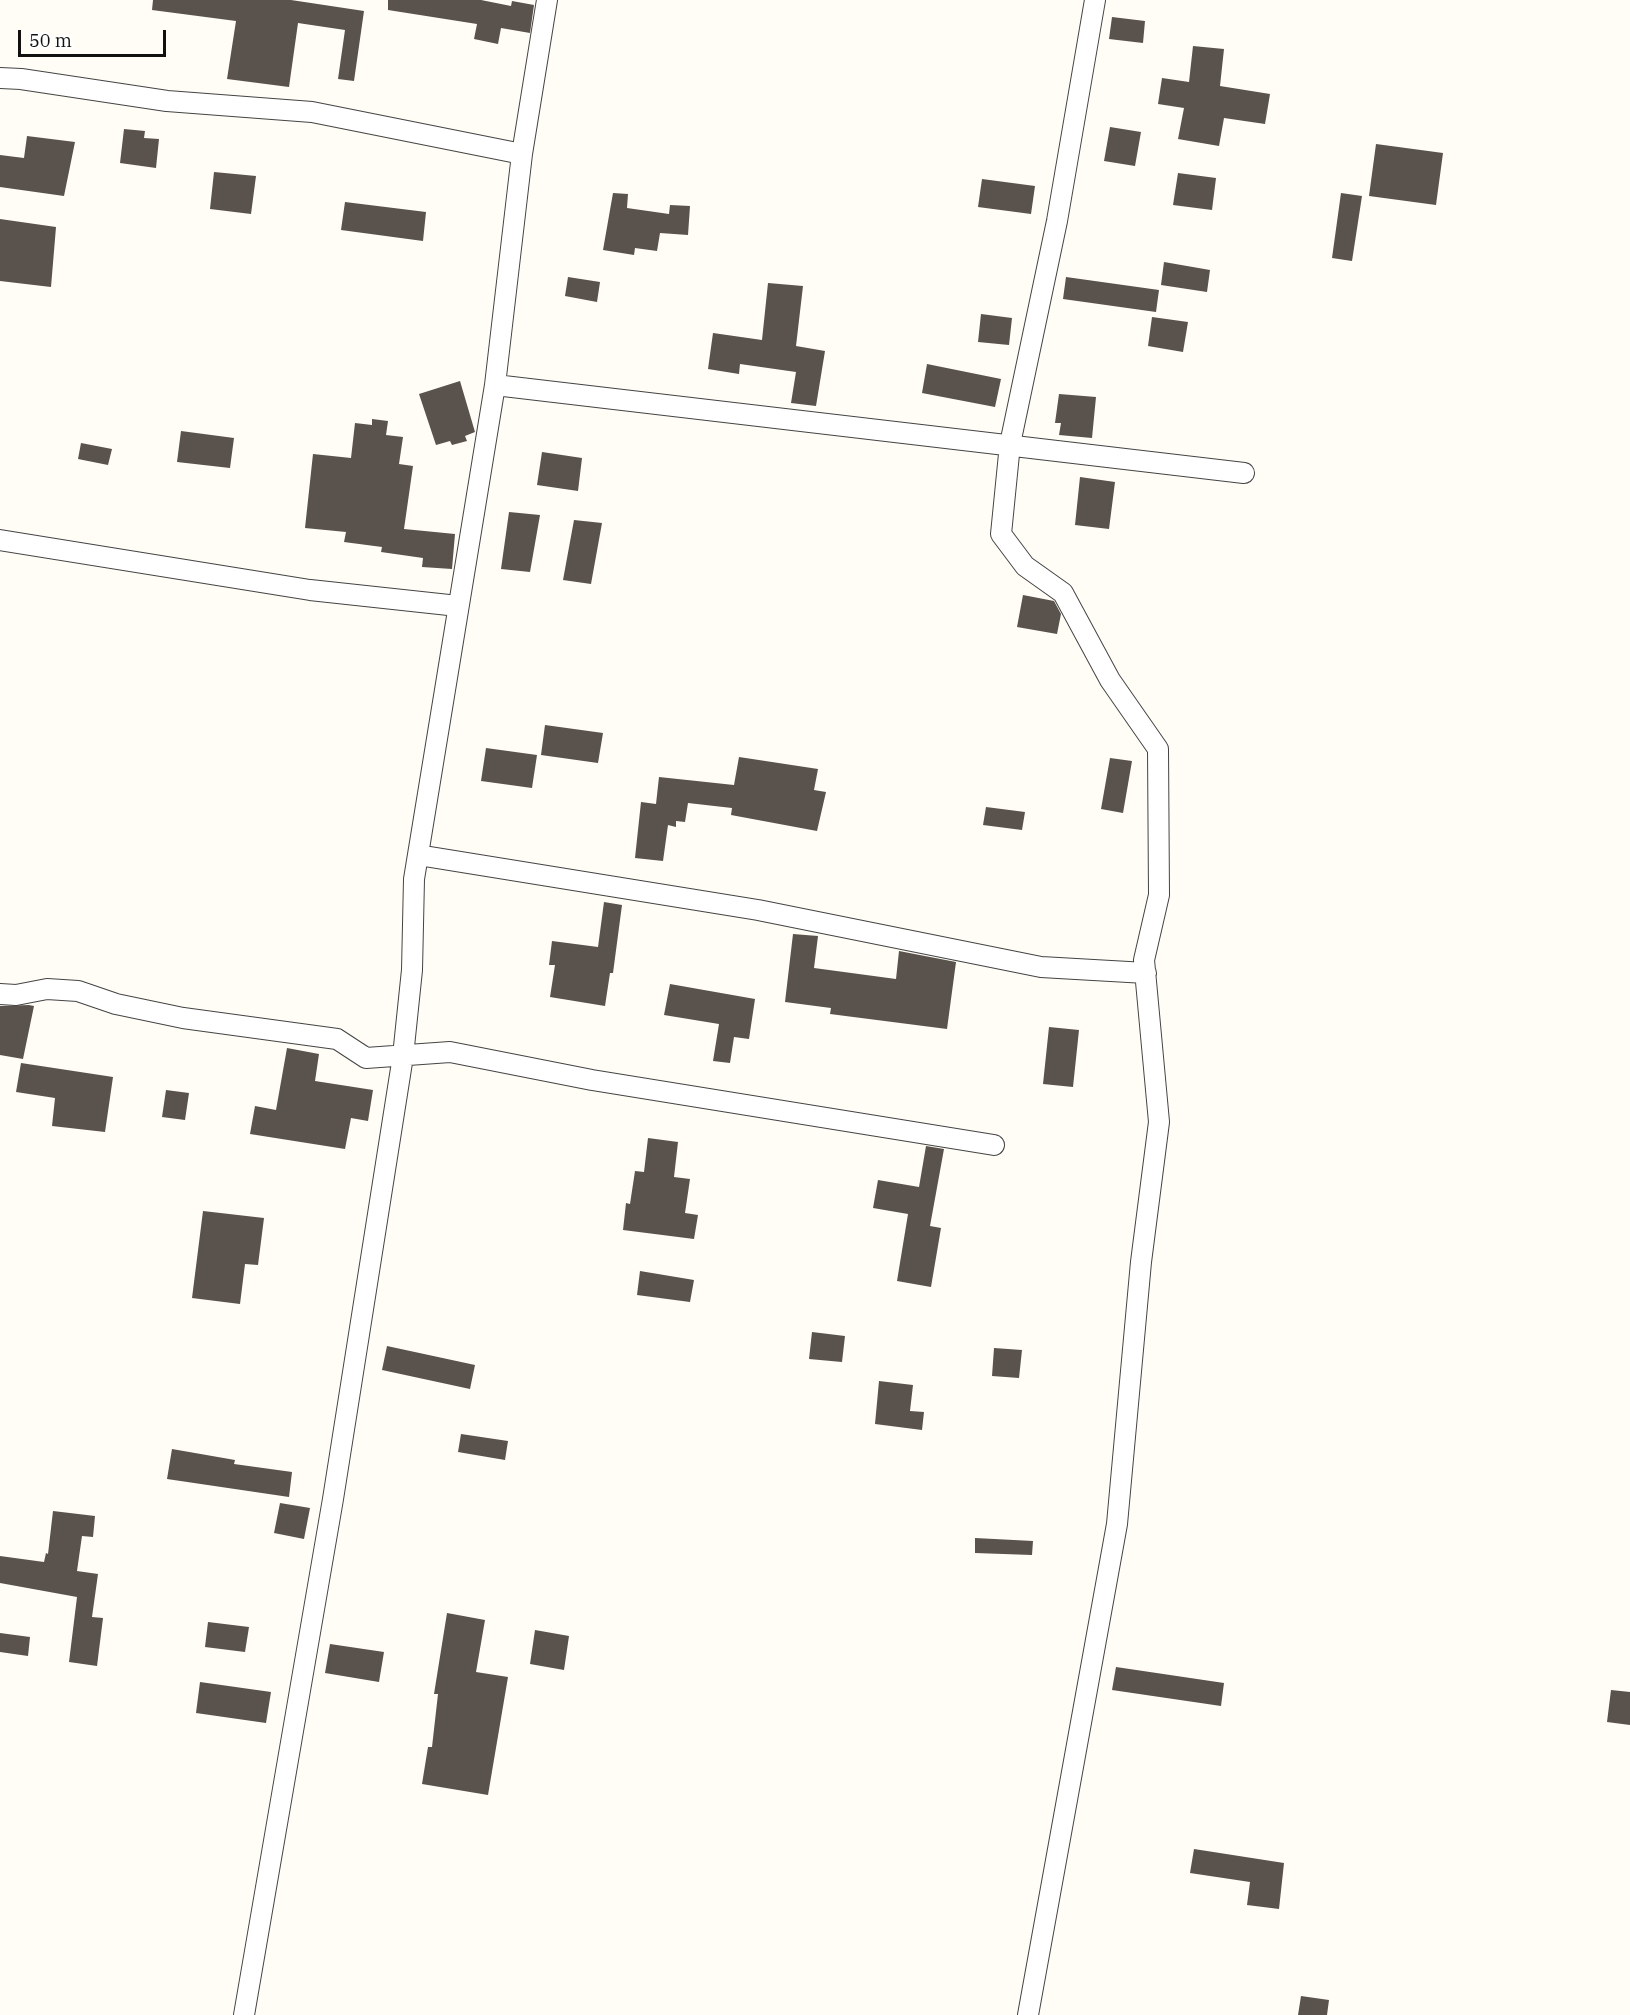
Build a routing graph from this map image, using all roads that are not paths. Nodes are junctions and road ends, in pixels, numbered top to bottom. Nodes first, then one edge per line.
1 (548, 0) edge
2 (1095, 0) edge
3 (0, 78) edge
4 (522, 154) junction
5 (495, 385) junction
6 (1010, 444) junction
7 (1244, 473) dead end
8 (0, 540) edge
9 (458, 606) junction
10 (418, 855) junction
11 (1146, 973) junction
12 (0, 994) edge
13 (403, 1056) junction
14 (994, 1145) dead end
15 (244, 2015) edge
16 (1028, 2015) edge

1 - 4 street
2 - 6 street
3 - 4 street
4 - 5 street
5 - 6 street
5 - 9 street
6 - 7 street
6 - 11 street
8 - 9 street
9 - 10 street
10 - 11 street
10 - 13 street
11 - 16 street
12 - 13 street
13 - 14 street
13 - 15 street

